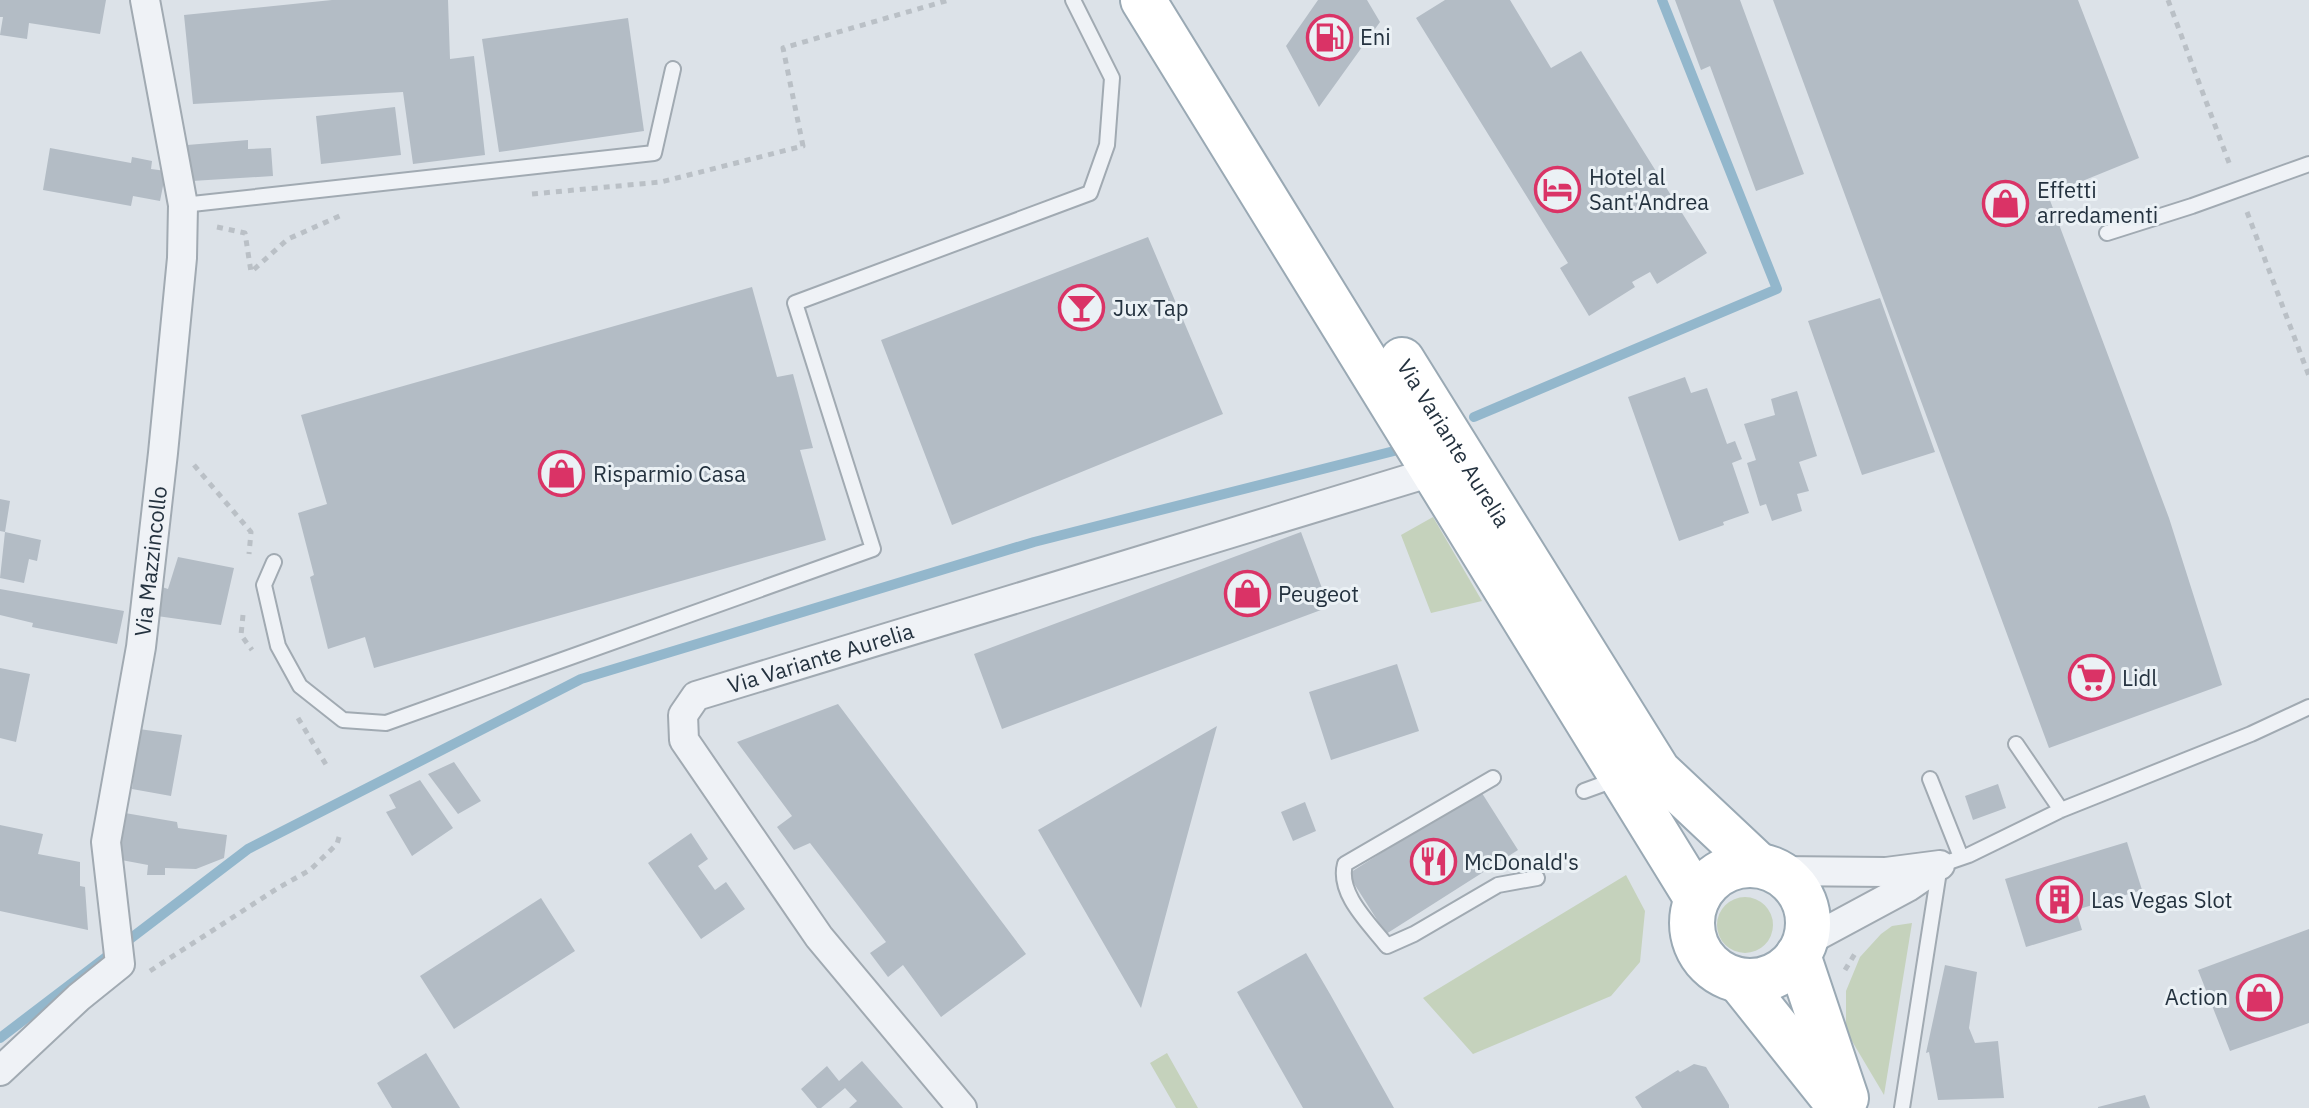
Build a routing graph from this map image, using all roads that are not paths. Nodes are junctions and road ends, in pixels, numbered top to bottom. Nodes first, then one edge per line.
1 (145, 0) edge
2 (1073, 0) edge
3 (1143, 0) edge
4 (1177, 0) edge
5 (673, 69) dead end
6 (2309, 164) edge
7 (183, 205) junction
8 (2107, 233) dead end
9 (1435, 471) junction
10 (274, 562) dead end
11 (2309, 707) edge
12 (2016, 744) dead end
13 (1493, 778) dead end
14 (1930, 779) dead end
15 (2061, 810) junction
16 (1951, 861) junction
17 (1767, 868) junction
18 (1537, 878) dead end
19 (1697, 899) junction
20 (1801, 949) junction
21 (1739, 980) junction
22 (0, 1071) edge
23 (962, 1108) edge
24 (1841, 1108) edge
25 (1850, 1108) edge
26 (1902, 1108) edge

1 - 7 street, Via Mazzincollo
2 - 10 lane
3 - 9 main road, Via Variante Aurelia
4 - 17 main road, Via Variante Aurelia
5 - 7 lane
6 - 8 lane
7 - 22 street, Via Mazzincollo
9 - 19 main road, Via Variante Aurelia
9 - 23 street, Via Variante Aurelia
11 - 15 lane
12 - 15 lane
13 - 18 lane
14 - 16 lane
15 - 16 lane
16 - 17 street
16 - 20 street
16 - 26 lane
17 - 19 main road
17 - 20 main road, Via Variante Aurelia
19 - 21 main road
20 - 21 main road
20 - 25 main road, Via Variante Aurelia
21 - 24 main road

